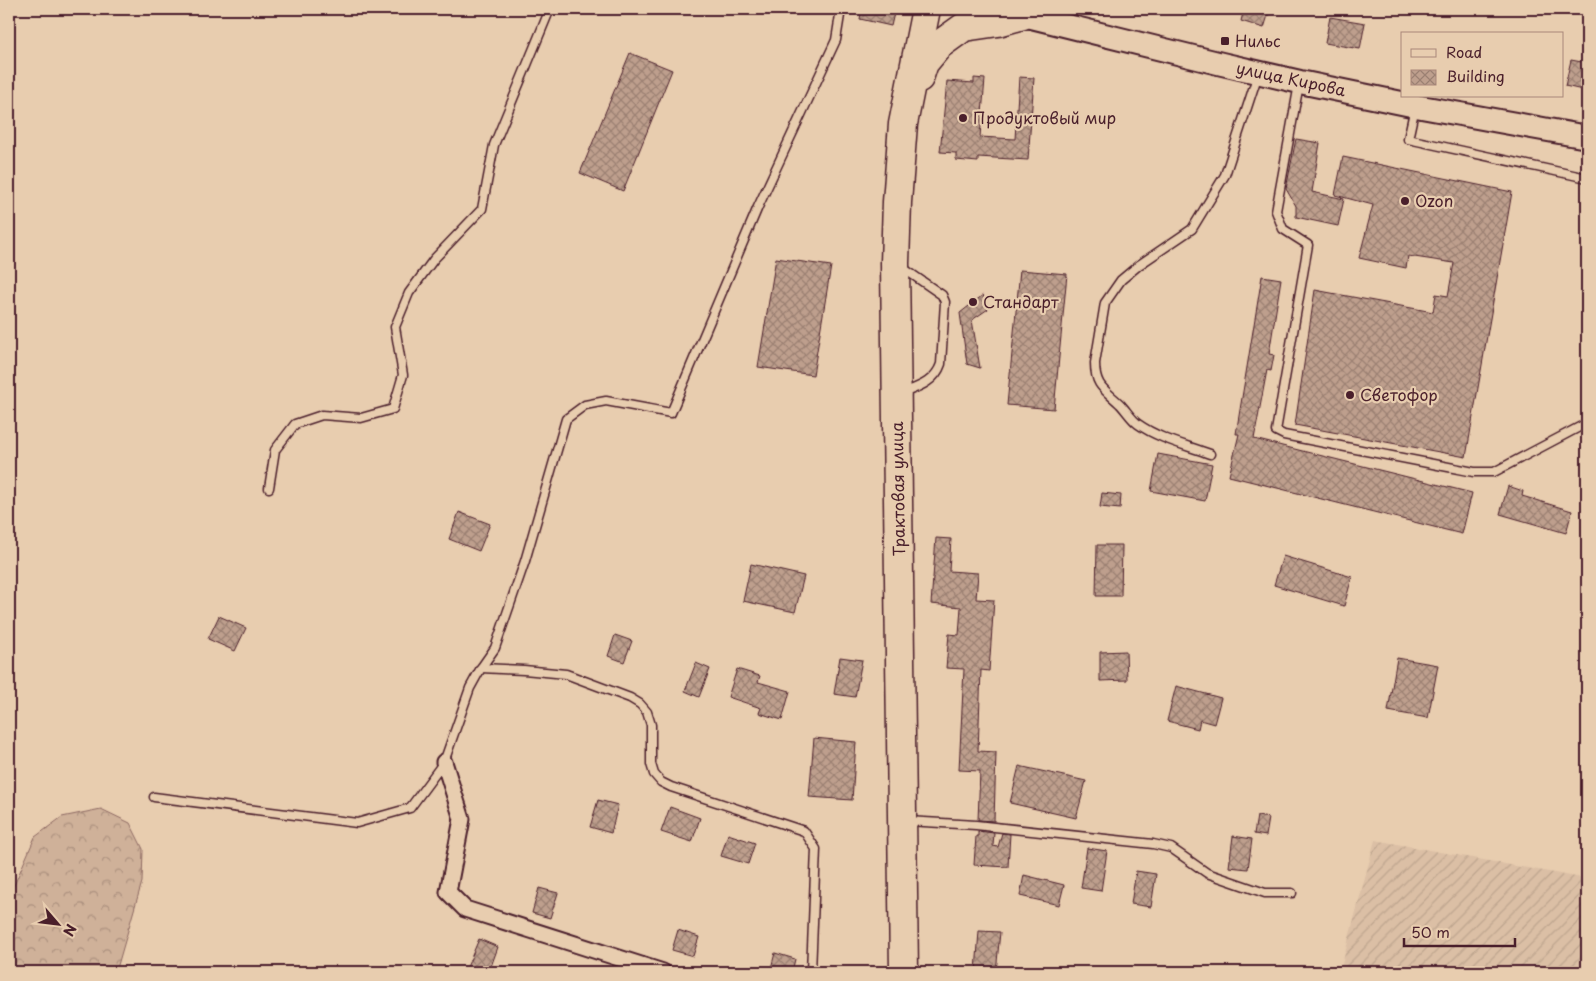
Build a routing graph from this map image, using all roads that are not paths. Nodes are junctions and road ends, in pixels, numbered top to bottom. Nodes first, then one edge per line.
1 (550, 9) edge
2 (841, 9) edge
3 (926, 9) edge
4 (1020, 12) edge
5 (1258, 72) junction
6 (1300, 82) junction
7 (1416, 106) junction
8 (903, 124) junction
9 (1587, 136) edge
10 (1587, 178) edge
11 (895, 263) junction
12 (896, 396) junction
13 (1587, 423) edge
14 (1210, 454) dead end
15 (270, 488) dead end
16 (481, 668) junction
17 (444, 762) junction
18 (154, 797) dead end
19 (902, 820) junction
20 (1292, 893) dead end
21 (663, 972) edge
22 (811, 972) edge
23 (904, 972) edge

1 - 15 lane
2 - 16 lane
3 - 8 highway, Трактовая улица
4 - 5 street, улица Кирова
4 - 8 highway
5 - 6 street, улица Кирова
5 - 14 lane
6 - 7 street, улица Кирова
6 - 13 lane
7 - 9 street, улица Кирова
7 - 10 lane
8 - 11 highway, Трактовая улица
11 - 12 highway, Трактовая улица
11 - 12 lane
12 - 19 highway, Трактовая улица
16 - 17 lane
16 - 22 lane
17 - 18 lane
17 - 21 street
19 - 20 lane
19 - 23 highway, Трактовая улица

